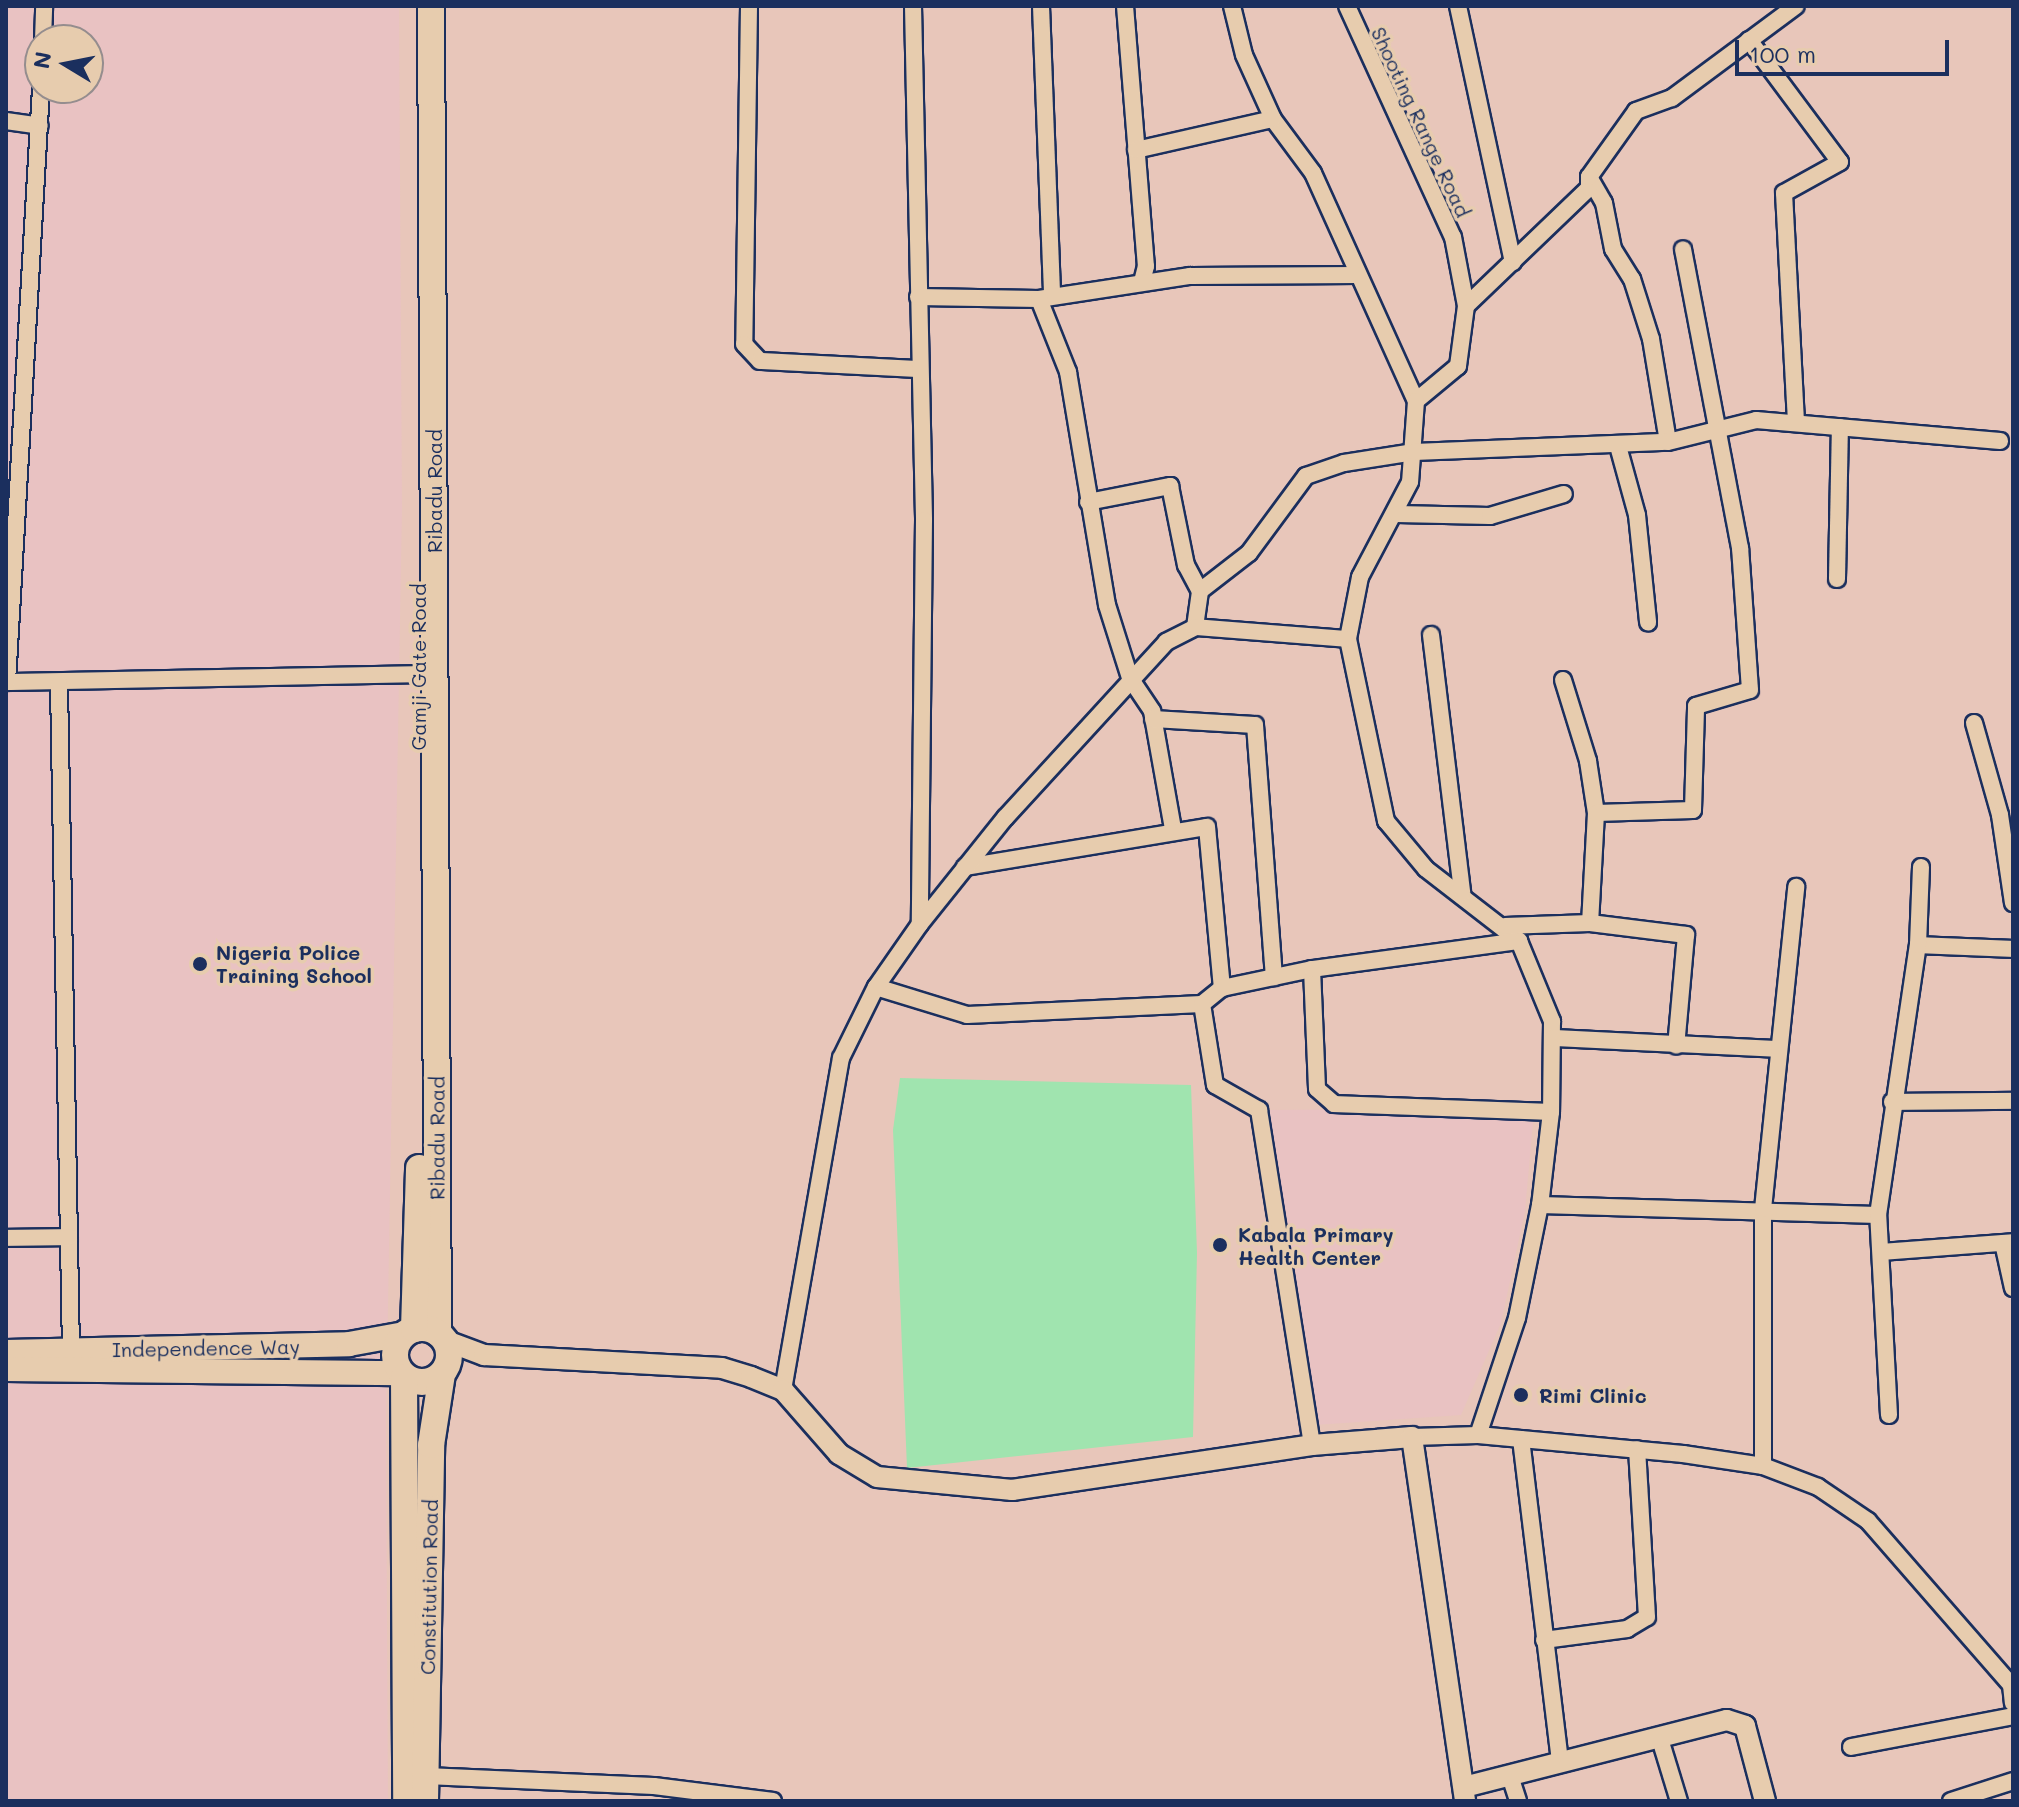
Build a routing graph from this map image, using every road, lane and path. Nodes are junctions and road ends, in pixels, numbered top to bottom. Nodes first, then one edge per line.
1 (414, 6) edge
2 (431, 6) edge
3 (749, 6) edge
4 (913, 6) edge
5 (1041, 6) edge
6 (1125, 6) edge
7 (1232, 6) edge
8 (1347, 6) edge
9 (1458, 6) edge
10 (1796, 6) edge
11 (1749, 40) junction
12 (41, 104) edge
13 (1273, 119) junction
14 (6, 121) edge
15 (40, 126) junction
16 (1136, 150) junction
17 (1589, 177) junction
18 (1683, 249) dead end
19 (1513, 262) junction
20 (1358, 275) junction
21 (1142, 282) junction
22 (1046, 296) junction
23 (918, 297) junction
24 (1466, 306) junction
25 (919, 369) junction
26 (1416, 401) junction
27 (1796, 421) junction
28 (1840, 427) junction
29 (1721, 431) junction
30 (2000, 441) dead end
31 (1668, 442) junction
32 (1618, 446) junction
33 (1414, 452) junction
34 (1564, 494) dead end
35 (1088, 502) junction
36 (1397, 514) junction
37 (426, 532) junction
38 (1837, 579) dead end
39 (1200, 591) junction
40 (1648, 622) dead end
41 (1195, 627) junction
42 (1431, 635) dead end
43 (1348, 639) junction
44 (418, 674) junction
45 (1130, 678) junction
46 (1563, 680) dead end
47 (6, 682) edge
48 (59, 684) junction
49 (1153, 719) junction
50 (1974, 723) dead end
51 (2006, 809) edge
52 (1596, 813) junction
53 (1173, 829) junction
54 (965, 867) junction
55 (1921, 867) dead end
56 (1796, 887) dead end
57 (1462, 893) junction
58 (2013, 903) edge
59 (1590, 923) junction
60 (920, 924) junction
61 (1505, 926) junction
62 (1519, 941) junction
63 (1918, 945) junction
64 (2013, 949) edge
65 (1312, 969) junction
66 (1274, 977) junction
67 (876, 987) junction
68 (1222, 988) junction
69 (1202, 1004) junction
70 (1553, 1038) junction
71 (1676, 1046) junction
72 (1778, 1049) junction
73 (2013, 1101) edge
74 (1892, 1102) junction
75 (1551, 1112) junction
76 (1540, 1205) junction
77 (1763, 1209) junction
78 (1878, 1215) junction
79 (69, 1237) junction
80 (6, 1238) edge
81 (2008, 1242) edge
82 (1881, 1252) junction
83 (2013, 1288) edge
84 (432, 1346) junction
85 (6, 1352) edge
86 (71, 1352) junction
87 (6, 1369) edge
88 (403, 1375) junction
89 (783, 1390) junction
90 (1889, 1415) dead end
91 (1478, 1435) junction
92 (1412, 1437) junction
93 (1521, 1439) junction
94 (1312, 1445) junction
95 (1637, 1449) junction
96 (1763, 1466) junction
97 (1544, 1640) junction
98 (2012, 1685) edge
99 (2013, 1703) edge
100 (2013, 1716) edge
101 (1660, 1739) junction
102 (1851, 1747) dead end
103 (1560, 1763) junction
104 (1510, 1776) junction
105 (2013, 1781) edge
106 (426, 1789) edge
107 (654, 1794) edge
108 (1464, 1794) edge
109 (406, 1801) edge
110 (773, 1801) edge
111 (1518, 1801) edge
112 (1679, 1801) edge
113 (1765, 1801) edge
114 (1951, 1801) edge

1 - 37 main road, Gamji Gate Road
2 - 37 main road, Ribadu Road
3 - 25 street
4 - 23 street
5 - 22 street
6 - 16 street
7 - 13 street
8 - 24 street, Shooting Range Road
9 - 19 street
10 - 11 street
11 - 17 street
11 - 27 street
12 - 15 street
13 - 16 street
13 - 20 street
14 - 15 street
15 - 47 street
16 - 21 street
17 - 19 street
17 - 31 street
18 - 29 street
19 - 24 street
20 - 21 street
20 - 26 street
21 - 22 street
22 - 23 street
22 - 35 street
23 - 25 street
24 - 26 street, Shooting Range Road
25 - 60 street
26 - 33 street
27 - 28 street
27 - 29 street
28 - 30 street
28 - 38 street
29 - 31 street
29 - 52 street
31 - 32 street
32 - 33 street
32 - 40 street
33 - 36 street
33 - 39 street
34 - 36 street
35 - 39 street
35 - 45 street
36 - 43 street
37 - 44 main road, Gamji Gate Road
37 - 84 main road, Ribadu Road
39 - 41 street
41 - 43 street
41 - 45 street
42 - 57 street
43 - 57 street
44 - 48 street
44 - 84 main road, Gamji Gate Road
45 - 49 street
45 - 54 street
46 - 52 street
47 - 48 street
48 - 79 street
49 - 53 street
49 - 66 street
50 - 51 street
51 - 58 street
52 - 59 street
53 - 54 street
53 - 68 street
54 - 60 street
55 - 63 street
56 - 72 street
57 - 61 street
59 - 61 street
59 - 71 street
60 - 67 street
61 - 62 street
62 - 65 street
62 - 70 street
63 - 64 street
63 - 74 street
65 - 66 street
65 - 75 street
66 - 68 street
67 - 69 street
67 - 89 street
68 - 69 street
69 - 94 street
70 - 71 street
70 - 75 street
71 - 72 street
72 - 77 street
73 - 74 street
74 - 78 street
75 - 76 street
76 - 77 street
76 - 91 street
77 - 78 street
77 - 96 street
78 - 82 street
79 - 80 street
79 - 86 street
81 - 82 street
81 - 83 street
82 - 90 street
84 - 86 main road, Independence Way
84 - 88 main road
84 - 88 main road, Constitution Road
84 - 89 street
84 - 106 main road, Constitution Road
85 - 86 main road, Independence Way
87 - 88 main road, Independence Way
88 - 109 main road, Constitution Road
89 - 94 street
91 - 92 street
91 - 93 street
92 - 94 street
92 - 108 street
93 - 95 street
93 - 97 street
95 - 96 street
95 - 97 street
96 - 98 street
97 - 103 street
98 - 99 street
100 - 102 street
101 - 103 street
101 - 112 street
101 - 113 street
103 - 104 street
104 - 108 street
104 - 111 street
105 - 114 street
106 - 107 street
107 - 110 street

